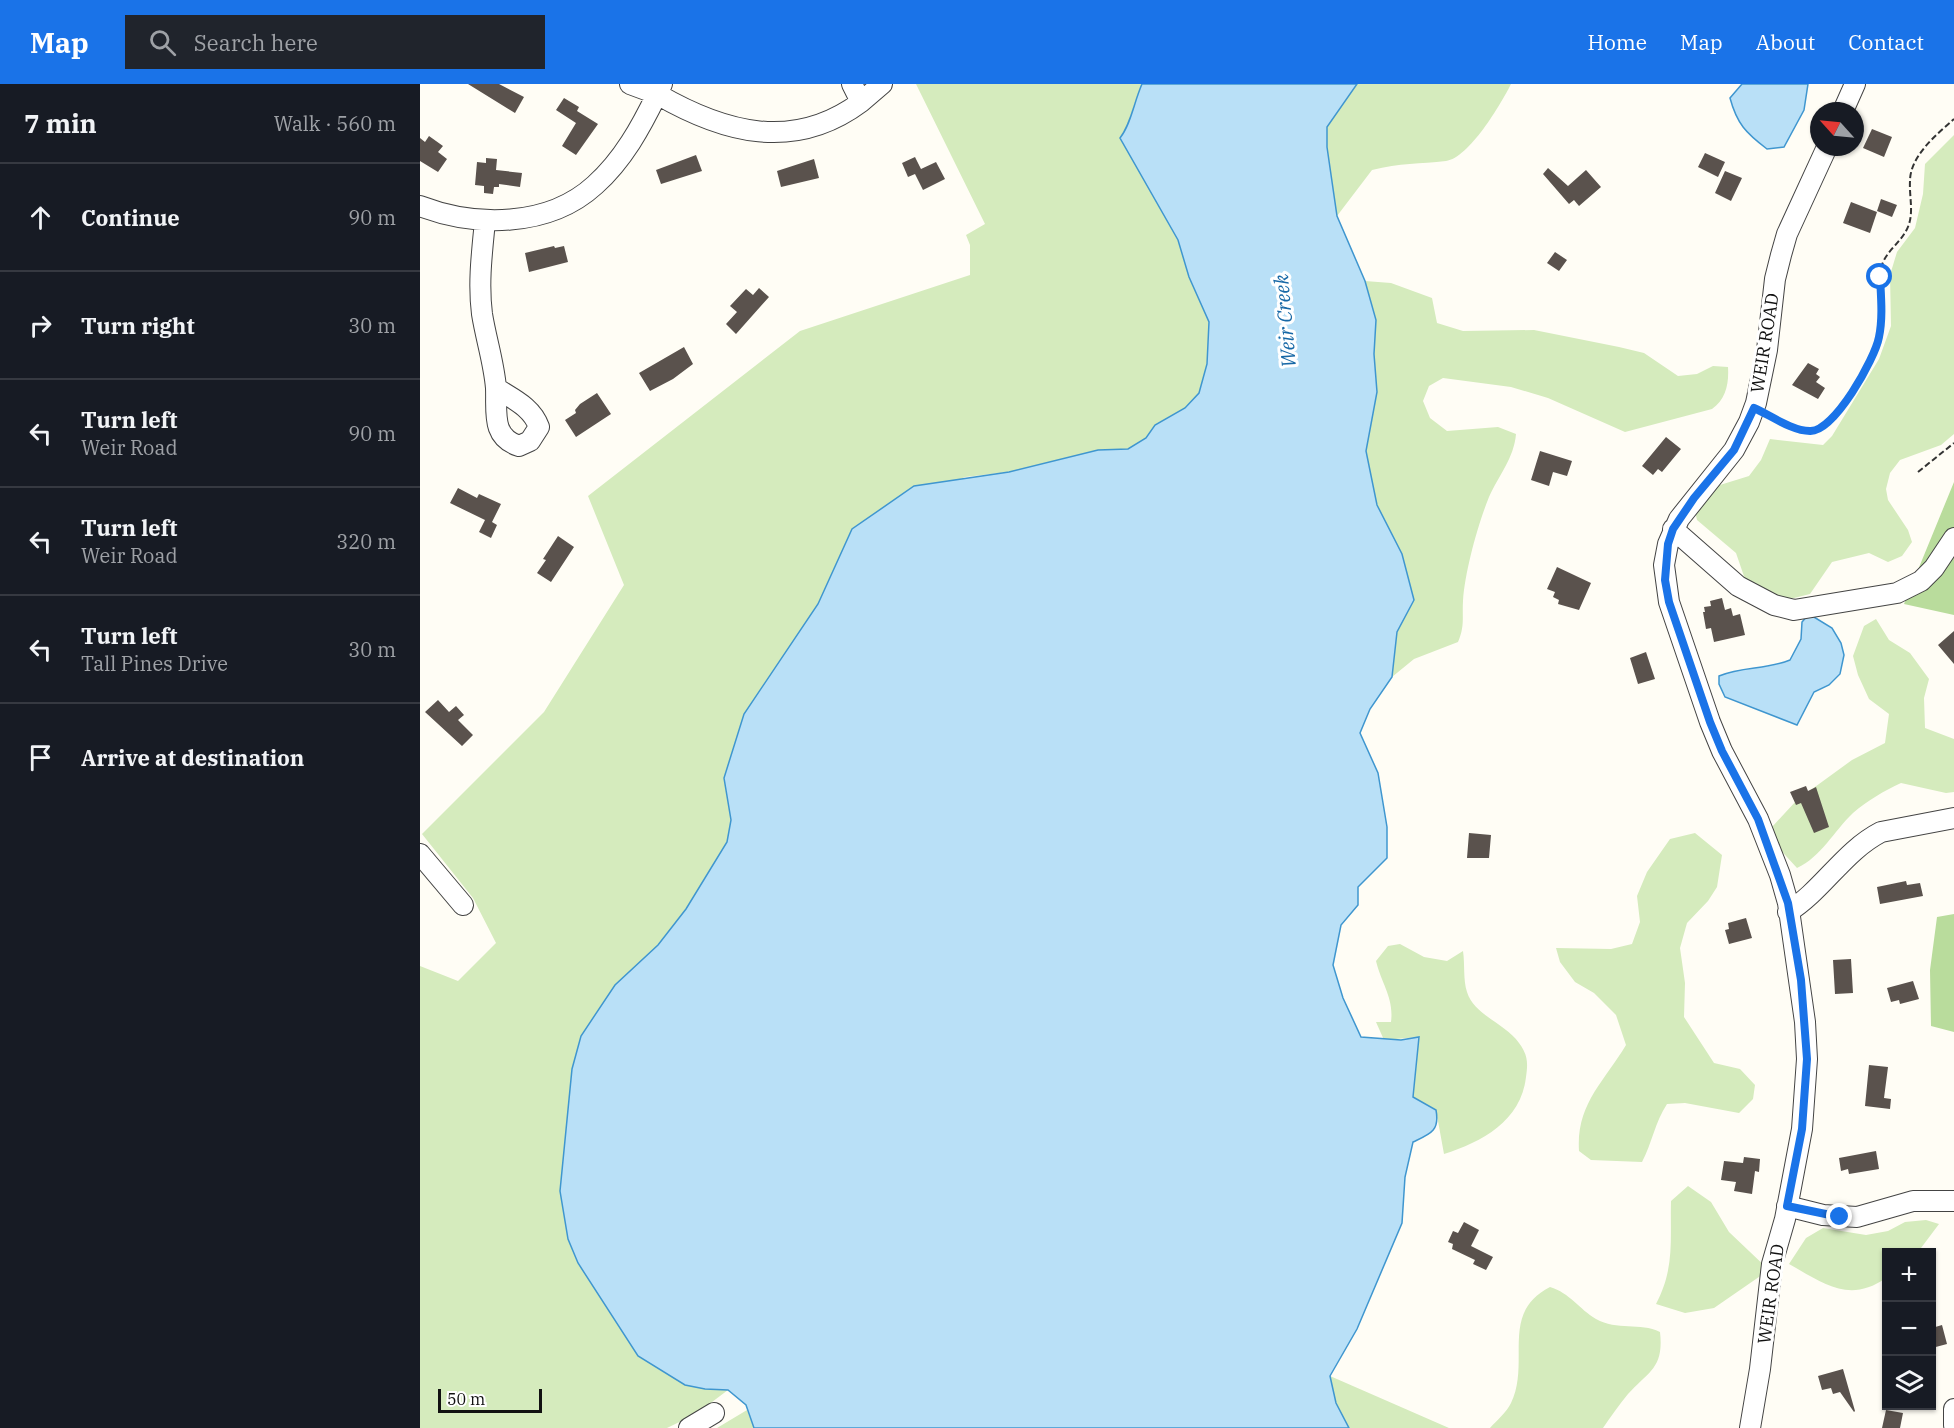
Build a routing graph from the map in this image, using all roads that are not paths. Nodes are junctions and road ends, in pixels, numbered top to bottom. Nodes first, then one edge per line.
1 (630, 84) edge
2 (852, 84) edge
3 (882, 84) edge
4 (1855, 84) edge
5 (660, 89) edge
6 (861, 102) junction
7 (1847, 102) edge
8 (1823, 156) edge
9 (420, 206) edge
10 (485, 221) junction
11 (496, 388) dead end
12 (1673, 529) junction
13 (1954, 538) edge
14 (1954, 818) edge
15 (420, 855) edge
16 (463, 904) dead end
17 (1788, 912) junction
18 (1954, 1201) edge
19 (1787, 1206) junction
20 (1954, 1409) edge
21 (714, 1413) dead end
22 (1954, 1425) edge
23 (689, 1428) edge
24 (1750, 1428) edge

1 - 5 street
2 - 6 street
3 - 6 street
4 - 7 street
5 - 6 street
5 - 10 street
8 - 12 street, WEIR ROAD
9 - 10 street
10 - 11 street
12 - 13 street
12 - 17 street, WEIR ROAD
14 - 17 street
15 - 16 street
17 - 19 street, WEIR ROAD
18 - 19 street
19 - 24 street, WEIR ROAD
20 - 22 street
21 - 23 street

